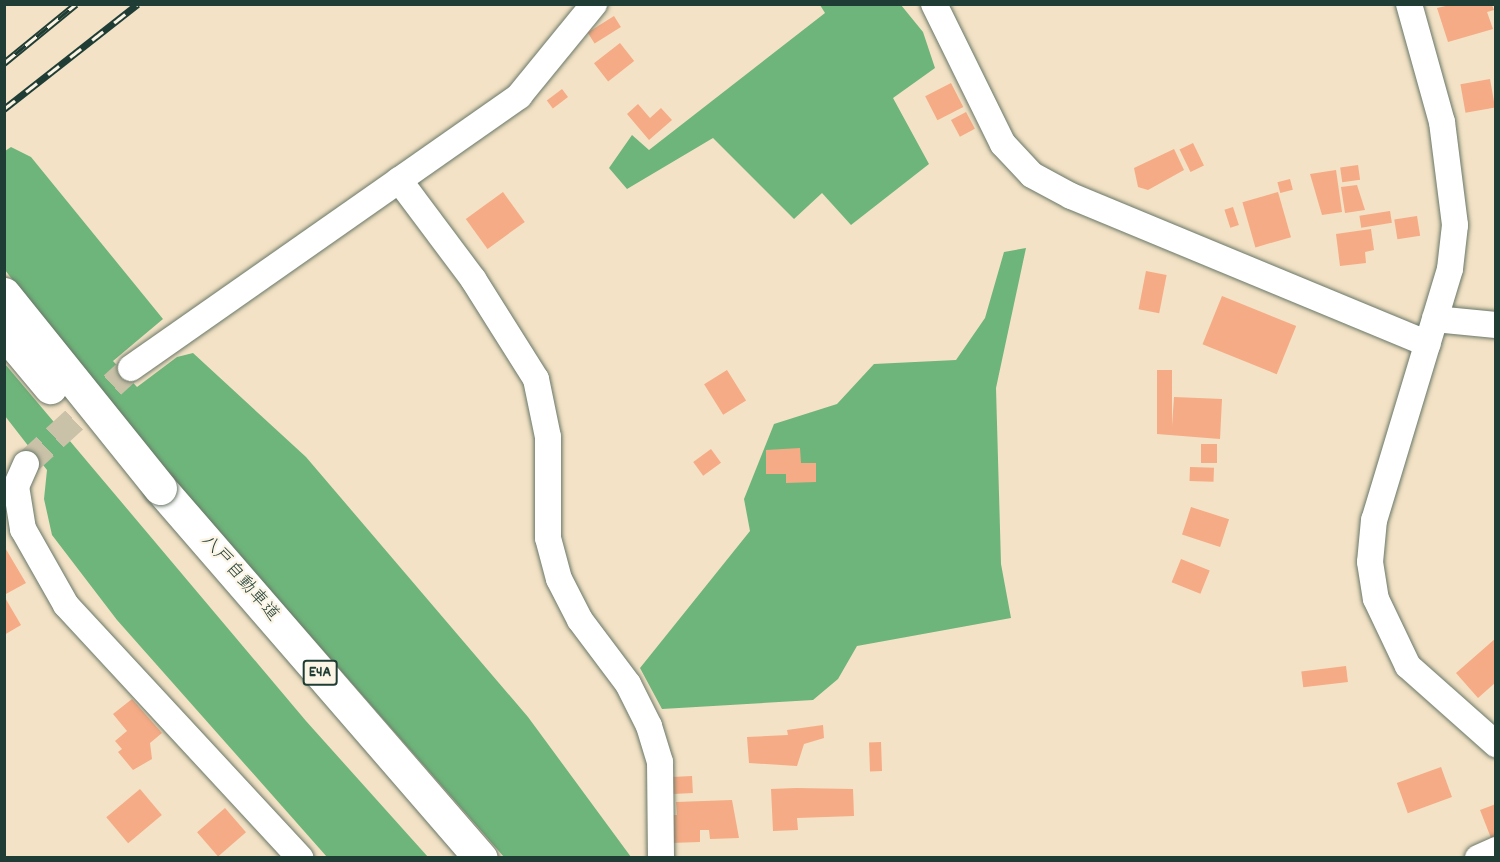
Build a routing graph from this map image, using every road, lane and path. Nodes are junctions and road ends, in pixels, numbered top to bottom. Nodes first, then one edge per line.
1 (594, 4) edge
2 (934, 4) edge
3 (1409, 4) edge
4 (399, 180) junction
5 (4, 294) edge
6 (1435, 319) junction
7 (1496, 325) edge
8 (4, 332) edge
9 (1428, 345) junction
10 (131, 368) tunnel mouth
11 (26, 464) tunnel mouth
12 (151, 493) junction
13 (1496, 744) edge
14 (1496, 850) edge
15 (300, 858) edge
16 (453, 858) edge
17 (481, 858) edge
18 (661, 858) edge
19 (1478, 858) edge

1 - 4 street
2 - 9 street
3 - 6 street
4 - 10 street
4 - 18 street
5 - 12 highway, 八戸自動車道 / E4A, bridge
6 - 7 street
6 - 9 street
8 - 12 highway, 八戸自動車道 / E4A, bridge
9 - 13 street
11 - 15 street
12 - 16 highway, 八戸自動車道 / E4A
12 - 17 highway, 八戸自動車道 / E4A
14 - 19 street

